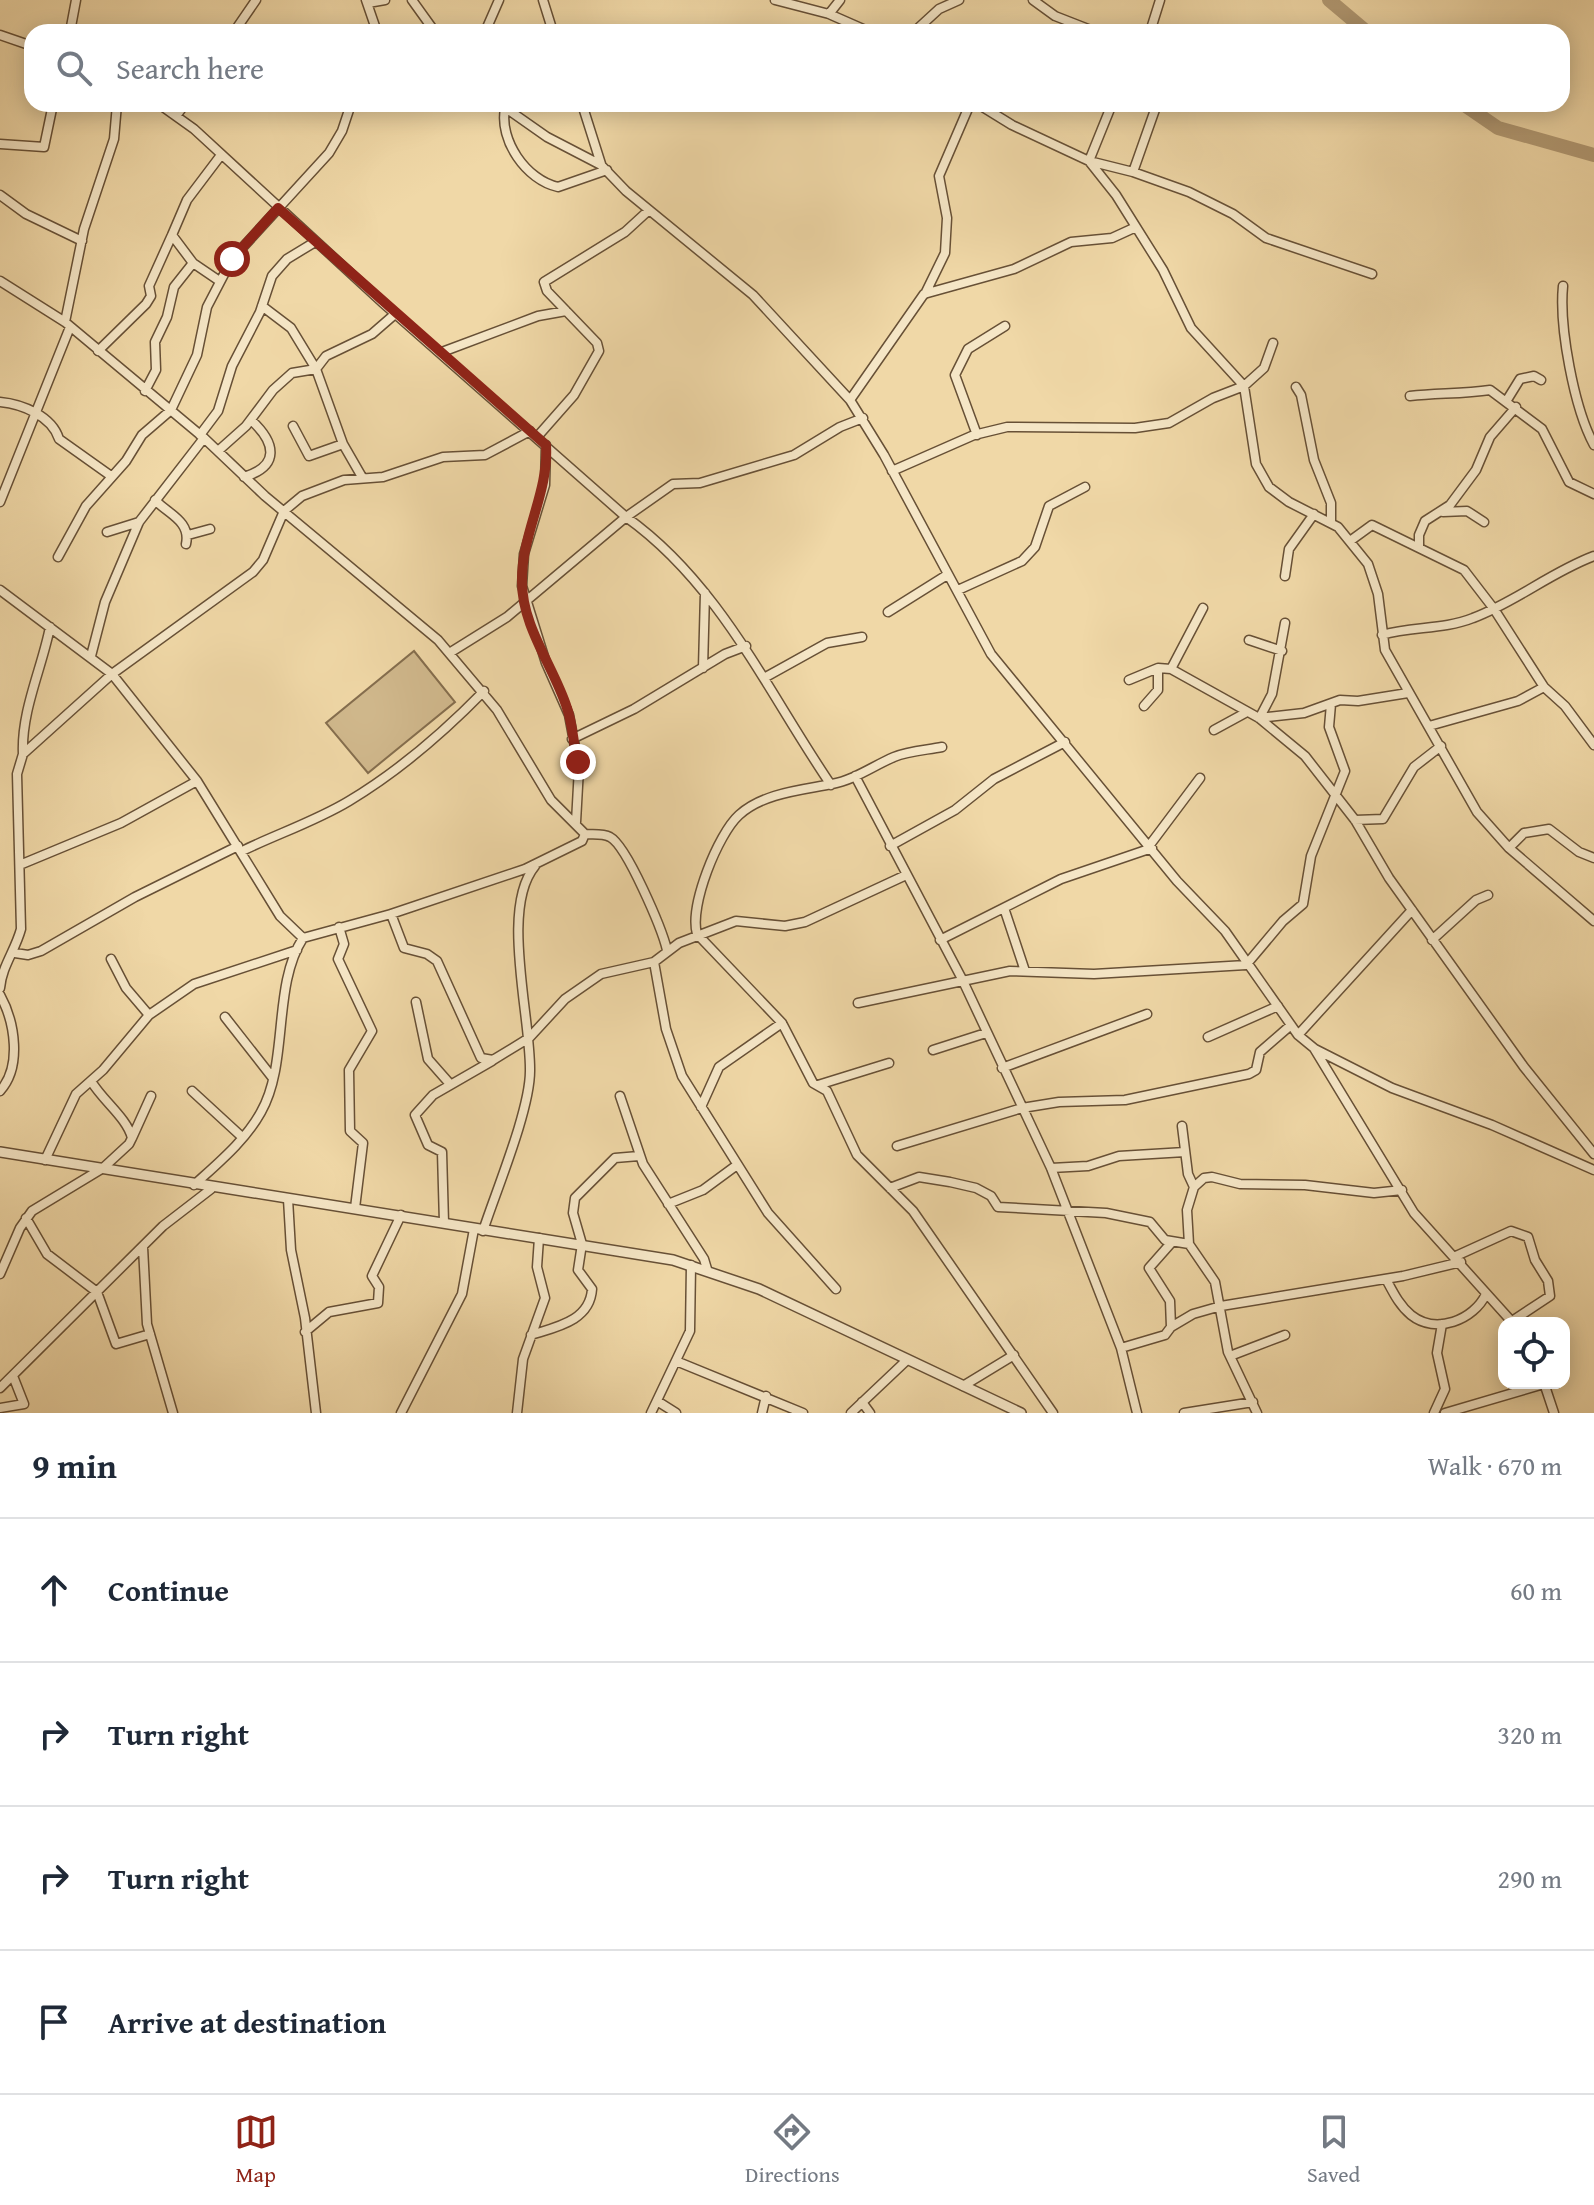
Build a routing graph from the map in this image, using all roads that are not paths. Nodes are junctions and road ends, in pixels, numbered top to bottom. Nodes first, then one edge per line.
1 (76, 0) edge
2 (256, 0) edge
3 (385, 0) edge
4 (412, 0) edge
5 (499, 0) edge
6 (543, 0) edge
7 (775, 0) edge
8 (840, 0) edge
9 (959, 0) edge
10 (1033, 0) edge
11 (1160, 0) edge
12 (367, 2) edge
13 (829, 14) junction
14 (72, 24) edge
15 (240, 24) edge
16 (374, 24) edge
17 (429, 24) edge
18 (488, 24) edge
19 (550, 24) edge
20 (852, 24) edge
21 (923, 24) edge
22 (1076, 24) edge
23 (1152, 24) edge
24 (0, 35) edge
25 (24, 43) edge
26 (51, 112) edge
27 (116, 112) edge
28 (170, 112) edge
29 (179, 112) edge
30 (348, 112) edge
31 (503, 112) edge
32 (511, 112) edge
33 (585, 112) edge
34 (967, 112) edge
35 (991, 112) edge
36 (1109, 112) edge
37 (1154, 112) edge
38 (176, 116) junction
39 (0, 144) edge
40 (221, 155) junction
41 (1089, 161) junction
42 (604, 168) junction
43 (1133, 172) junction
44 (0, 195) edge
45 (278, 208) junction
46 (649, 210) junction
47 (1136, 227) junction
48 (172, 235) junction
49 (82, 241) junction
50 (315, 242) junction
51 (193, 263) junction
52 (1372, 274) dead end
53 (218, 280) junction
54 (0, 281) edge
55 (1563, 286) dead end
56 (924, 294) junction
57 (262, 306) junction
58 (566, 311) junction
59 (395, 314) junction
60 (68, 324) junction
61 (1005, 326) dead end
62 (1273, 343) dead end
63 (98, 351) junction
64 (442, 352) junction
65 (316, 369) junction
66 (1541, 380) dead end
67 (1244, 386) junction
68 (1296, 387) dead end
69 (145, 391) junction
70 (1410, 396) dead end
71 (850, 400) junction
72 (1507, 400) junction
73 (0, 402) edge
74 (1516, 407) junction
75 (171, 410) junction
76 (36, 413) junction
77 (863, 418) junction
78 (251, 420) junction
79 (293, 426) dead end
80 (534, 434) junction
81 (977, 435) junction
82 (202, 436) junction
83 (343, 444) junction
84 (546, 445) junction
85 (1594, 445) edge
86 (218, 451) junction
87 (892, 471) junction
88 (111, 476) junction
89 (244, 477) junction
90 (362, 477) junction
91 (1085, 487) dead end
92 (1594, 494) edge
93 (155, 500) junction
94 (0, 502) edge
95 (284, 511) junction
96 (1442, 512) junction
97 (1314, 514) junction
98 (626, 517) junction
99 (139, 522) junction
100 (1331, 522) junction
101 (1484, 522) dead end
102 (210, 529) dead end
103 (107, 532) dead end
104 (1350, 541) junction
105 (1419, 547) junction
106 (1594, 556) edge
107 (58, 557) dead end
108 (947, 575) junction
109 (1285, 576) dead end
110 (0, 590) edge
111 (958, 590) junction
112 (705, 592) junction
113 (525, 602) junction
114 (1203, 608) dead end
115 (1494, 609) junction
116 (888, 612) dead end
117 (1285, 623) dead end
118 (50, 627) junction
119 (1382, 635) junction
120 (862, 637) dead end
121 (1249, 640) dead end
122 (746, 646) junction
123 (1282, 651) junction
124 (451, 652) junction
125 (91, 656) junction
126 (703, 668) junction
127 (1158, 668) junction
128 (1171, 669) junction
129 (112, 674) junction
130 (764, 678) junction
131 (1129, 680) dead end
132 (1544, 687) junction
133 (484, 691) junction
134 (1408, 693) junction
135 (1331, 704) junction
136 (1144, 706) dead end
137 (1247, 712) junction
138 (1259, 718) junction
139 (1429, 726) junction
140 (1214, 730) dead end
141 (572, 739) junction
142 (1065, 742) junction
143 (1594, 745) edge
144 (1441, 746) junction
145 (942, 747) dead end
146 (23, 754) junction
147 (855, 776) junction
148 (1200, 778) dead end
149 (197, 781) junction
150 (831, 785) junction
151 (1337, 797) junction
152 (1355, 820) junction
153 (576, 822) junction
154 (585, 834) junction
155 (890, 846) junction
156 (1151, 847) junction
157 (240, 848) junction
158 (1509, 848) junction
159 (1594, 858) edge
160 (22, 864) junction
161 (536, 865) junction
162 (904, 876) junction
163 (1488, 895) dead end
164 (1004, 908) junction
165 (1412, 910) junction
166 (391, 914) junction
167 (1594, 921) edge
168 (339, 927) junction
169 (697, 934) junction
170 (303, 938) junction
171 (940, 940) junction
172 (1432, 940) junction
173 (297, 950) junction
174 (667, 950) junction
175 (15, 953) junction
176 (111, 959) dead end
177 (654, 962) junction
178 (1246, 965) junction
179 (1025, 971) junction
180 (962, 979) junction
181 (0, 988) edge
182 (0, 995) edge
183 (416, 1002) dead end
184 (858, 1003) dead end
185 (1278, 1006) junction
186 (1147, 1014) dead end
187 (149, 1015) junction
188 (225, 1017) dead end
189 (782, 1023) junction
190 (1291, 1025) junction
191 (986, 1033) junction
192 (1298, 1035) junction
193 (1208, 1037) dead end
194 (529, 1038) junction
195 (1315, 1049) junction
196 (933, 1050) dead end
197 (493, 1060) junction
198 (889, 1063) dead end
199 (1002, 1068) junction
200 (272, 1077) junction
201 (91, 1081) junction
202 (450, 1084) junction
203 (816, 1086) junction
204 (0, 1091) edge
205 (192, 1091) dead end
206 (151, 1096) dead end
207 (620, 1096) dead end
208 (701, 1107) junction
209 (1022, 1108) junction
210 (1182, 1126) dead end
211 (242, 1137) junction
212 (132, 1138) junction
213 (897, 1146) dead end
214 (0, 1152) edge
215 (1185, 1152) junction
216 (1594, 1154) edge
217 (639, 1156) junction
218 (45, 1160) junction
219 (737, 1165) junction
220 (103, 1168) junction
221 (1051, 1168) junction
222 (1594, 1170) edge
223 (193, 1185) junction
224 (1194, 1187) junction
225 (890, 1188) junction
226 (211, 1189) junction
227 (1402, 1190) junction
228 (288, 1199) junction
229 (668, 1204) junction
230 (355, 1208) junction
231 (1067, 1209) junction
232 (401, 1215) junction
233 (26, 1218) junction
234 (444, 1223) junction
235 (479, 1230) junction
236 (539, 1238) junction
237 (1172, 1242) junction
238 (582, 1244) junction
239 (1189, 1244) junction
240 (143, 1247) junction
241 (1459, 1259) junction
242 (691, 1265) junction
243 (707, 1269) junction
244 (0, 1274) edge
245 (1386, 1279) junction
246 (836, 1289) dead end
247 (97, 1292) junction
248 (1486, 1294) junction
249 (1221, 1306) junction
250 (1507, 1317) edge
251 (1519, 1317) edge
252 (1442, 1324) junction
253 (1171, 1327) junction
254 (305, 1332) junction
255 (150, 1334) junction
256 (531, 1335) junction
257 (1285, 1335) dead end
258 (1121, 1348) junction
259 (1014, 1355) junction
260 (1230, 1356) junction
261 (907, 1360) junction
262 (676, 1361) junction
263 (13, 1376) junction
264 (963, 1386) junction
265 (0, 1388) edge
266 (1524, 1389) edge
267 (1546, 1389) edge
268 (766, 1396) junction
269 (657, 1401) junction
270 (862, 1402) junction
271 (1253, 1402) junction
272 (0, 1408) edge
273 (173, 1413) edge
274 (316, 1413) edge
275 (401, 1413) edge
276 (517, 1413) edge
277 (651, 1413) edge
278 (676, 1413) edge
279 (762, 1413) edge
280 (803, 1413) edge
281 (851, 1413) edge
282 (870, 1413) edge
283 (1021, 1413) edge
284 (1053, 1413) edge
285 (1137, 1413) edge
286 (1184, 1413) edge
287 (1257, 1413) edge
288 (1434, 1413) edge
289 (1445, 1413) edge
290 (1554, 1413) edge

1 - 14 street
2 - 15 street
3 - 12 street
4 - 17 street
5 - 18 street
6 - 19 street
7 - 13 street
8 - 13 street
9 - 21 street
10 - 22 street
11 - 23 street
12 - 16 street
13 - 20 street
24 - 25 street
26 - 39 street
27 - 49 street
28 - 38 street
29 - 38 street
30 - 45 street
31 - 42 street
32 - 42 street
33 - 42 street
34 - 56 street
35 - 41 street
36 - 41 street
37 - 43 street
38 - 40 street
40 - 45 street
40 - 48 street
41 - 43 street
41 - 47 street
42 - 46 street
43 - 52 street
44 - 49 street
45 - 50 street
45 - 53 street
46 - 58 street
46 - 71 street
47 - 56 street
47 - 67 street
48 - 51 street
48 - 63 street
49 - 60 street
50 - 57 street
50 - 59 street
51 - 53 street
51 - 69 street
53 - 75 street
54 - 60 street
55 - 85 street
56 - 71 street
57 - 65 street
57 - 82 street
58 - 64 street
58 - 80 street
59 - 64 street
59 - 65 street
60 - 63 street
60 - 76 street
61 - 81 street
62 - 67 street
63 - 69 street
64 - 80 street
65 - 78 street
65 - 83 street
66 - 72 street
67 - 81 street
67 - 97 street
68 - 100 street
69 - 75 street
70 - 72 street
71 - 77 street
72 - 74 street
73 - 76 street
74 - 92 street
74 - 96 street
75 - 82 street
75 - 88 street
76 - 88 street
76 - 94 street
77 - 87 street
77 - 98 street
78 - 86 street
78 - 89 street
79 - 83 street
80 - 84 street
80 - 90 street
81 - 87 street
82 - 86 street
82 - 93 street
83 - 90 street
84 - 98 street
84 - 113 street
86 - 89 street
87 - 108 street
88 - 107 street
89 - 95 street
90 - 95 street
91 - 111 street
93 - 99 street
93 - 102 street
95 - 124 street
95 - 129 street
96 - 101 street
96 - 105 street
97 - 100 street
97 - 109 street
98 - 112 street
98 - 113 street
99 - 103 street
99 - 125 street
100 - 104 street
104 - 105 street
104 - 119 street
105 - 115 street
106 - 115 street
108 - 111 street
108 - 116 street
110 - 118 street
111 - 142 street
112 - 122 street
112 - 126 street
113 - 124 street
113 - 141 street
114 - 128 street
115 - 119 street
115 - 132 street
117 - 123 street
118 - 125 street
118 - 146 street
119 - 134 street
120 - 130 street
121 - 123 street
122 - 126 street
122 - 130 street
123 - 138 street
124 - 133 street
125 - 129 street
126 - 141 street
127 - 128 street
127 - 131 street
127 - 136 street
128 - 137 street
129 - 146 street
129 - 149 street
130 - 150 street
132 - 139 street
132 - 143 street
133 - 153 street
133 - 157 street
134 - 135 street
134 - 139 street
135 - 138 street
135 - 151 street
137 - 138 street
137 - 140 street
138 - 151 street
139 - 144 street
141 - 153 street
142 - 155 street
142 - 156 street
144 - 152 street
144 - 158 street
145 - 147 street
146 - 160 street
147 - 150 street
147 - 155 street
148 - 156 street
149 - 157 street
149 - 160 street
150 - 169 street
151 - 152 street
151 - 178 street
152 - 165 street
153 - 154 street
154 - 161 street
154 - 174 street
155 - 162 street
156 - 164 street
156 - 178 street
157 - 170 street
157 - 175 street
158 - 159 street
158 - 167 street
160 - 175 street
161 - 166 street
161 - 194 street
162 - 169 street
162 - 171 street
163 - 172 street
164 - 171 street
164 - 179 street
165 - 172 street
165 - 192 street
166 - 168 street
166 - 197 street
168 - 170 street
168 - 230 street
169 - 174 street
169 - 189 street
170 - 173 street
171 - 180 street
172 - 216 street
173 - 187 street
173 - 200 street
174 - 177 street
175 - 181 street
176 - 187 street
177 - 194 street
177 - 208 street
178 - 179 street
178 - 185 street
179 - 180 street
180 - 184 street
180 - 191 street
182 - 204 street
183 - 202 street
185 - 190 street
185 - 193 street
186 - 199 street
187 - 201 street
188 - 200 street
189 - 203 street
189 - 208 street
190 - 192 street
190 - 209 street
191 - 196 street
191 - 199 street
192 - 195 street
194 - 197 street
194 - 235 street
195 - 222 street
195 - 227 street
197 - 202 street
198 - 203 street
199 - 209 street
200 - 211 street
201 - 212 street
201 - 218 street
202 - 234 street
203 - 225 street
205 - 211 street
206 - 212 street
207 - 217 street
208 - 219 street
209 - 213 street
209 - 221 street
210 - 215 street
211 - 223 street
212 - 220 street
214 - 218 street
215 - 221 street
215 - 224 street
217 - 229 street
217 - 238 street
218 - 220 street
219 - 229 street
219 - 246 street
220 - 223 street
220 - 233 street
221 - 231 street
223 - 226 street
224 - 227 street
224 - 239 street
225 - 231 street
225 - 259 street
226 - 228 street
226 - 240 street
227 - 241 street
228 - 230 street
228 - 254 street
229 - 243 street
230 - 232 street
231 - 237 street
231 - 258 street
232 - 234 street
232 - 254 street
233 - 244 street
233 - 247 street
234 - 235 street
235 - 236 street
235 - 275 street
236 - 238 street
236 - 256 street
237 - 239 street
237 - 253 street
238 - 242 street
238 - 256 street
239 - 249 street
240 - 247 street
240 - 255 street
241 - 245 street
241 - 248 street
241 - 251 street
242 - 243 street
242 - 262 street
243 - 261 street
245 - 249 street
245 - 252 street
247 - 255 street
247 - 263 street
248 - 250 street
248 - 252 street
249 - 253 street
249 - 260 street
252 - 288 street
253 - 258 street
254 - 274 street
255 - 273 street
256 - 276 street
257 - 260 street
258 - 285 street
259 - 264 street
259 - 284 street
260 - 271 street
261 - 264 street
261 - 270 street
262 - 268 street
262 - 269 street
263 - 265 street
263 - 272 street
264 - 283 street
266 - 289 street
267 - 290 street
268 - 279 street
268 - 280 street
269 - 277 street
269 - 278 street
270 - 281 street
270 - 282 street
271 - 286 street
271 - 287 street

